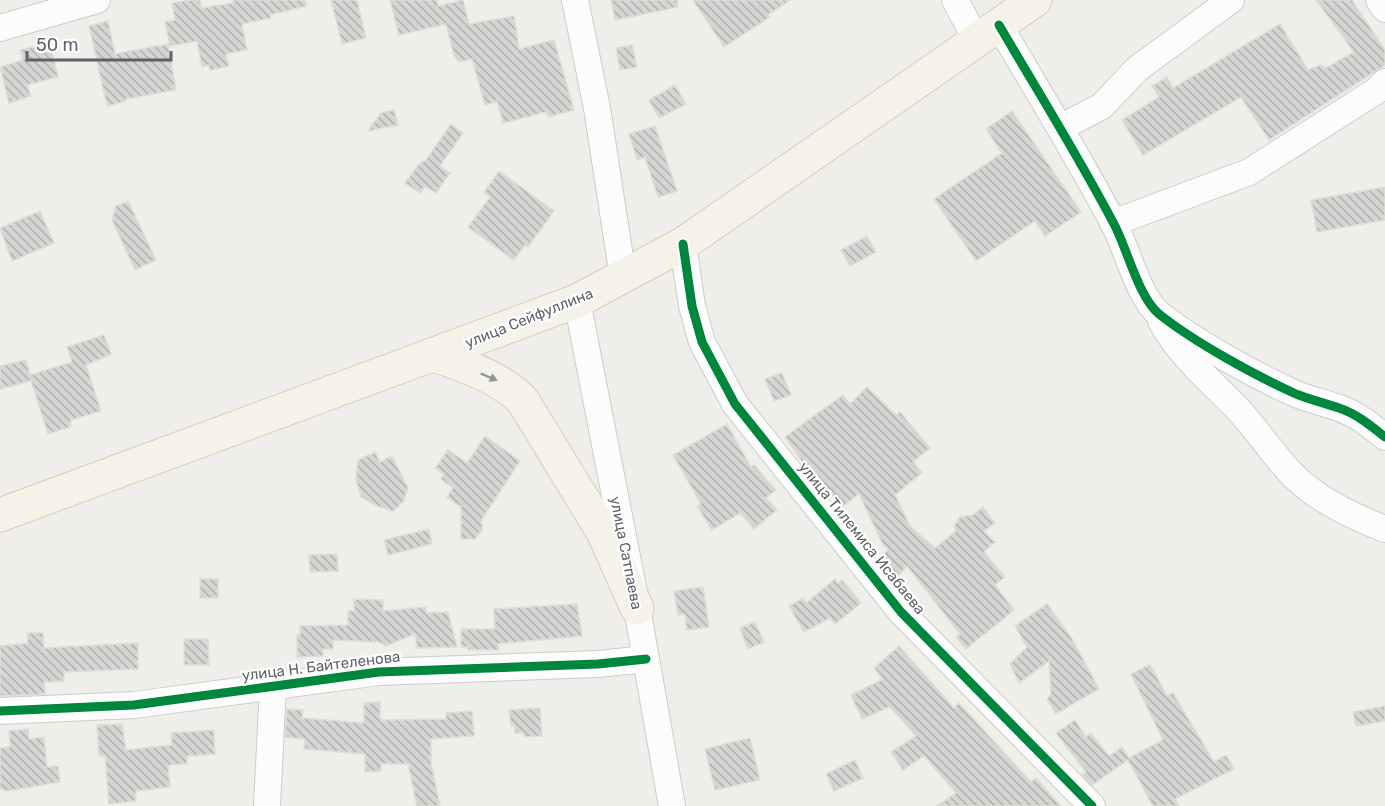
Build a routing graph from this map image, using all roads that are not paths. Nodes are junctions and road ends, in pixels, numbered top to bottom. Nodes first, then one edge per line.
1 (97, 0) edge
2 (576, 0) edge
3 (955, 0) edge
4 (1035, 0) edge
5 (1231, 0) edge
6 (1379, 0) edge
7 (65, 4) edge
8 (1385, 9) edge
9 (0, 28) edge
10 (988, 33) junction
11 (1385, 82) edge
12 (1060, 128) junction
13 (1113, 223) junction
14 (683, 244) junction
15 (623, 277) junction
16 (577, 301) junction
17 (1157, 312) junction
18 (435, 355) junction
19 (1385, 437) edge
20 (0, 515) edge
21 (1385, 529) edge
22 (637, 608) junction
23 (646, 659) junction
24 (273, 686) junction
25 (0, 711) edge
26 (267, 806) edge
27 (672, 806) edge
28 (1092, 806) edge

1 - 7 street
2 - 15 street
3 - 10 street
4 - 10 main road, улица Сейфуллина
5 - 12 street
6 - 8 street
7 - 9 street
10 - 12 street
10 - 14 main road, улица Сейфуллина
11 - 13 street
12 - 13 street
13 - 17 street
14 - 15 main road, улица Сейфуллина
14 - 28 street, улица Тилемиса Исабаева
15 - 16 main road, улица Сейфуллина
16 - 18 main road, улица Сейфуллина
16 - 22 street, улица Сатпаева
17 - 19 street
17 - 21 street
18 - 20 main road, улица Сейфуллина
18 -> 22 main road
22 - 23 street, улица Сатпаева
23 - 24 street, улица Н. Байтеленова
23 - 27 street, улица Сатпаева
24 - 25 street, улица Н. Байтеленова
24 - 26 street

